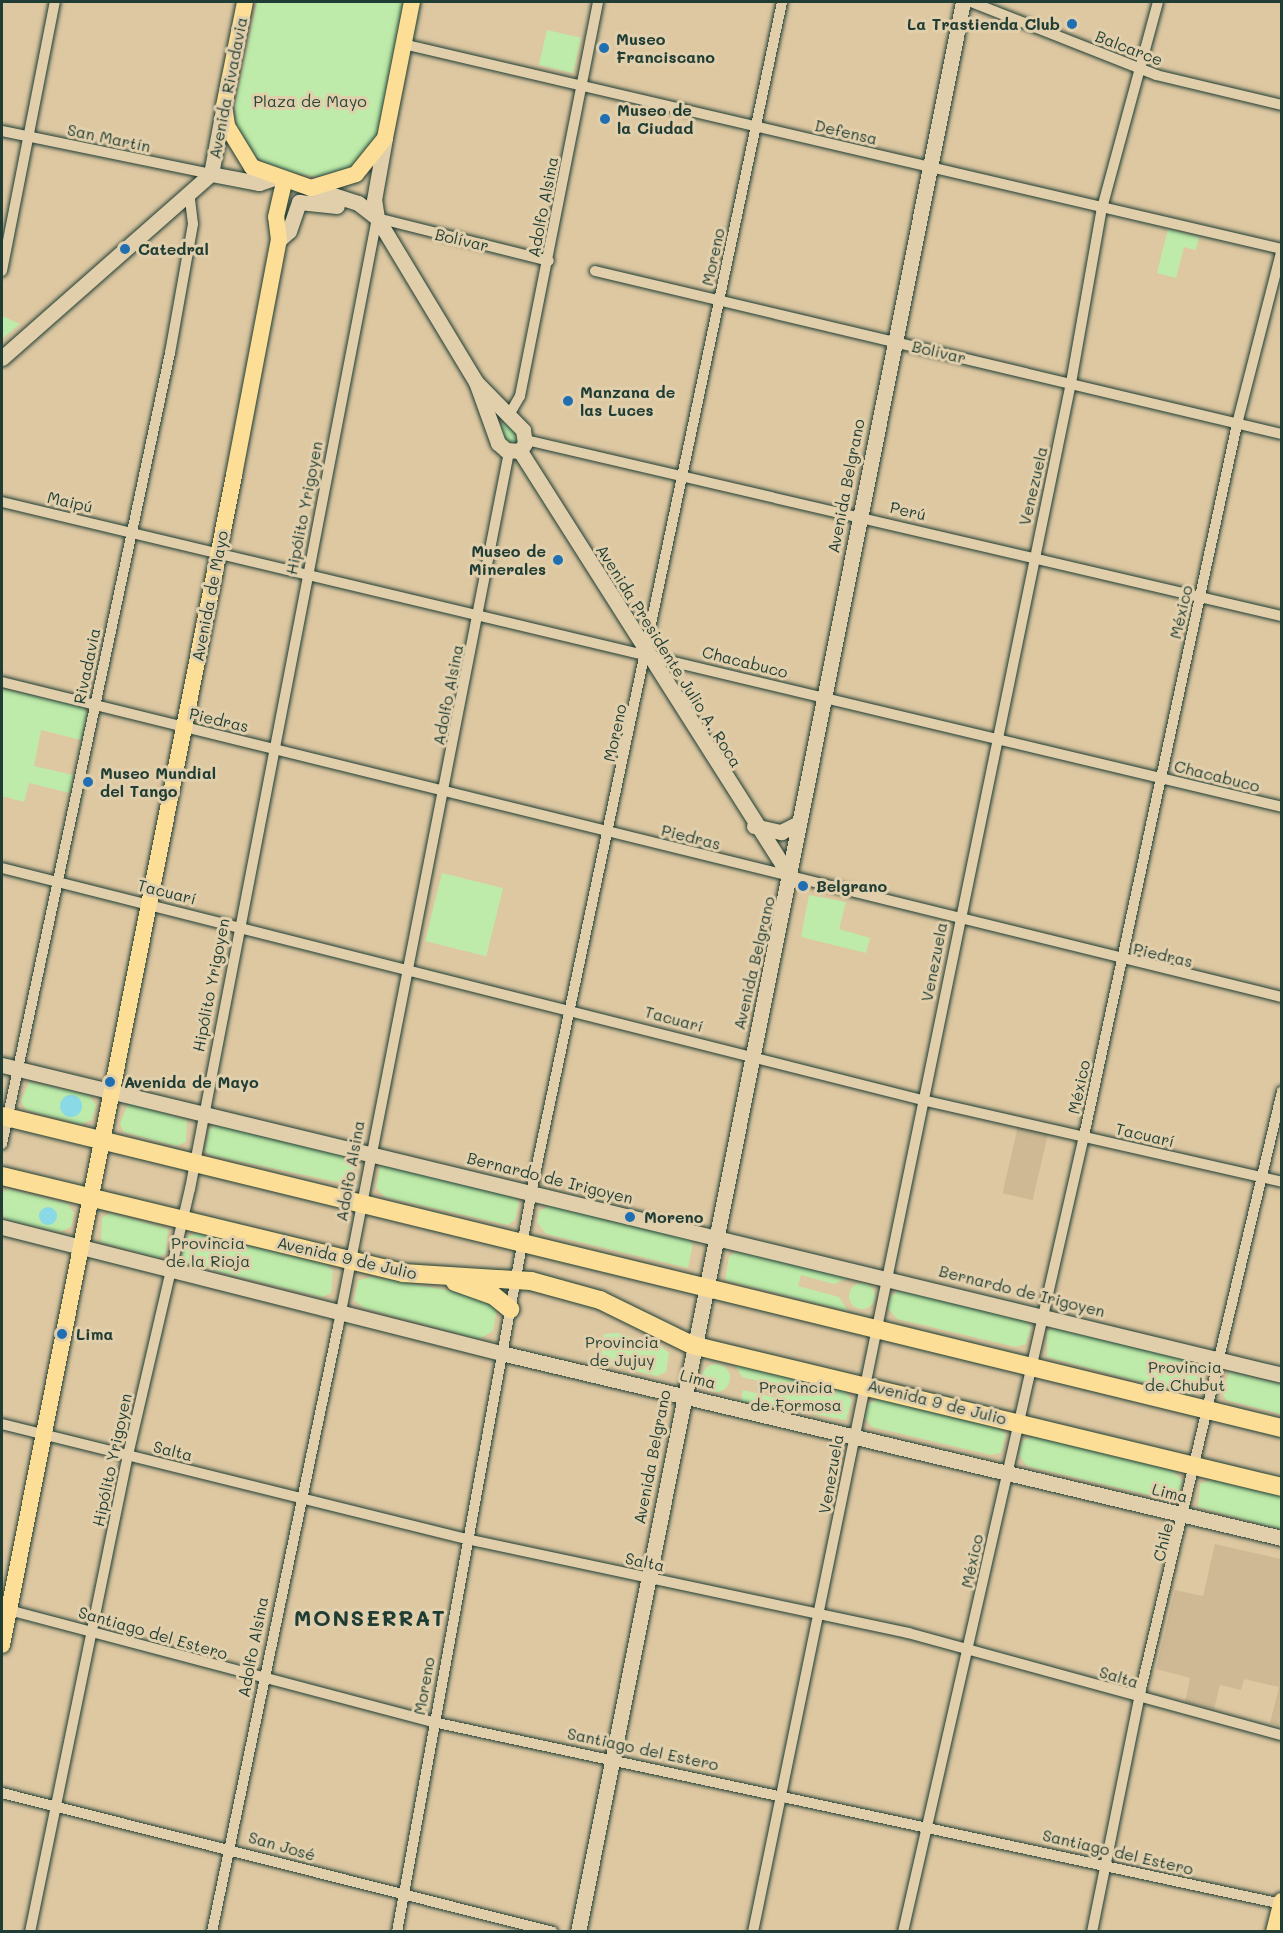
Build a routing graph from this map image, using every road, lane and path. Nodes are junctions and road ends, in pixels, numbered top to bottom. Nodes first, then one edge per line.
1 (55, 2) edge
2 (240, 2) edge
3 (412, 2) edge
4 (598, 2) edge
5 (782, 2) edge
6 (963, 2) edge
7 (972, 2) edge
8 (1158, 2) edge
9 (403, 44) junction
10 (1139, 69) junction
11 (582, 83) junction
12 (1281, 105) edge
13 (224, 106) junction
14 (756, 126) junction
15 (2, 130) edge
16 (27, 137) junction
17 (385, 138) junction
18 (928, 166) junction
19 (211, 174) junction
20 (277, 180) junction
21 (310, 188) junction
22 (189, 193) junction
23 (1102, 208) junction
24 (377, 218) junction
25 (279, 240) junction
26 (1281, 249) edge
27 (549, 261) junction
28 (2, 270) edge
29 (595, 271) dead end
30 (719, 300) junction
31 (892, 340) junction
32 (2, 358) edge
33 (476, 382) junction
34 (1071, 383) junction
35 (509, 415) junction
36 (1238, 424) junction
37 (490, 427) junction
38 (1281, 434) edge
39 (518, 447) junction
40 (684, 474) junction
41 (2, 502) edge
42 (859, 514) junction
43 (131, 532) junction
44 (218, 551) junction
45 (1033, 555) junction
46 (307, 572) junction
47 (1200, 595) junction
48 (479, 612) junction
49 (1281, 616) edge
50 (648, 654) junction
51 (2, 682) edge
52 (824, 697) junction
53 (94, 705) junction
54 (184, 727) junction
55 (996, 738) junction
56 (272, 747) junction
57 (1159, 777) junction
58 (445, 790) junction
59 (1281, 807) edge
60 (799, 823) junction
61 (754, 826) junction
62 (609, 832) junction
63 (2, 868) edge
64 (791, 878) junction
65 (59, 881) junction
66 (148, 902) junction
67 (958, 920) junction
68 (237, 925) junction
69 (1119, 960) junction
70 (405, 969) junction
71 (1281, 997) edge
72 (572, 1007) junction
73 (751, 1054) junction
74 (2, 1065) edge
75 (18, 1069) junction
76 (112, 1091) junction
77 (1281, 1091) edge
78 (922, 1100) junction
79 (202, 1113) junction
80 (5, 1117) edge
81 (1084, 1136) junction
82 (104, 1141) junction
83 (2, 1144) edge
84 (370, 1153) junction
85 (194, 1162) junction
86 (2, 1176) edge
87 (1262, 1178) junction
88 (1281, 1182) edge
89 (533, 1192) junction
90 (92, 1198) junction
91 (360, 1202) junction
92 (183, 1220) junction
93 (2, 1227) edge
94 (714, 1236) junction
95 (523, 1242) junction
96 (82, 1248) junction
97 (349, 1261) junction
98 (171, 1269) junction
99 (886, 1276) junction
100 (436, 1277) junction
101 (516, 1278) junction
102 (704, 1287) junction
103 (341, 1309) junction
104 (510, 1309) junction
105 (1043, 1314) junction
106 (876, 1328) junction
107 (692, 1345) junction
108 (501, 1353) junction
109 (1218, 1359) junction
110 (1031, 1366) junction
111 (1281, 1375) edge
112 (865, 1384) junction
113 (683, 1394) junction
114 (1208, 1410) junction
115 (1018, 1423) junction
116 (2, 1424) edge
117 (1281, 1428) edge
118 (43, 1434) junction
119 (853, 1435) junction
120 (128, 1455) junction
121 (1195, 1465) junction
122 (1006, 1471) junction
123 (1281, 1487) edge
124 (298, 1498) junction
125 (1186, 1515) junction
126 (1281, 1538) edge
127 (466, 1539) junction
128 (645, 1578) junction
129 (5, 1609) edge
130 (821, 1614) junction
131 (93, 1631) junction
132 (2, 1645) edge
133 (969, 1650) junction
134 (262, 1679) junction
135 (1139, 1699) junction
136 (433, 1722) junction
137 (1281, 1735) edge
138 (611, 1757) junction
139 (2, 1792) edge
140 (784, 1794) junction
141 (59, 1807) junction
142 (929, 1825) junction
143 (228, 1846) junction
144 (1108, 1865) junction
145 (404, 1896) junction
146 (1281, 1903) edge
147 (30, 1932) edge
148 (212, 1932) edge
149 (397, 1932) edge
150 (553, 1932) edge
151 (578, 1932) edge
152 (753, 1932) edge
153 (903, 1932) edge
154 (1092, 1932) edge
155 (1274, 1932) edge

1 - 16 street
2 - 13 main road, Avenida Rivadavia
3 - 9 main road
4 - 11 street, Adolfo Alsina
5 - 14 street, Moreno
6 - 18 main road, Avenida Belgrano
7 - 10 street, Balcarce
8 - 10 street, Venezuela
9 - 11 street, Defensa
9 - 17 main road
10 - 12 street, Balcarce
10 - 23 street, Venezuela
11 - 14 street, Defensa
11 - 27 street, Adolfo Alsina
13 - 19 main road, Avenida Rivadavia
13 - 20 main road, Bolívar
14 - 18 street, Defensa
14 - 30 street, Moreno
15 - 16 street, San Martín
16 - 19 street, San Martín
16 - 28 street
17 - 21 main road, Bolívar
17 - 24 main road
18 - 23 street, Defensa
18 - 31 main road, Avenida Belgrano
19 - 20 main road, Bolívar
19 - 22 main road
20 - 21 main road, Bolívar
20 - 25 main road, Avenida de Mayo
21 - 24 main road, Bolívar
22 - 32 main road
22 - 43 street, Rivadavia
23 - 26 street, Defensa
23 - 34 street, Venezuela
24 - 25 main road, Bolívar
24 - 27 street, Bolívar
24 - 33 main road, Avenida Presidente Julio A. Roca
24 - 46 street, Hipólito Yrigoyen
25 - 44 main road, Avenida de Mayo
26 - 36 street, México
27 - 35 street, Adolfo Alsina
29 - 30 street, Bolívar
30 - 31 street, Bolívar
30 - 40 street, Moreno
31 - 34 street, Bolívar
31 - 42 main road, Avenida Belgrano
33 - 35 main road, Avenida Presidente Julio A. Roca
33 - 37 main road, Avenida Presidente Julio A. Roca
34 - 36 street, Bolívar
34 - 45 street, Venezuela
35 - 37 main road
35 - 39 main road, Avenida Presidente Julio A. Roca
36 - 38 street, Bolívar
36 - 47 street, México
37 - 39 main road, Avenida Presidente Julio A. Roca
39 - 40 street, Perú
39 - 48 street, Adolfo Alsina
39 - 50 main road, Avenida Presidente Julio A. Roca
40 - 42 street, Perú
40 - 50 street, Moreno
41 - 43 street, Maipú
42 - 45 street, Perú
42 - 52 main road, Avenida Belgrano
43 - 44 street, Chacabuco
43 - 53 street, Rivadavia
44 - 46 street, Chacabuco
44 - 54 main road, Avenida de Mayo
45 - 47 street, Perú
45 - 55 street, Venezuela
46 - 48 street, Chacabuco
46 - 56 street, Hipólito Yrigoyen
47 - 49 street, Perú
47 - 57 street, México
48 - 50 street, Chacabuco
48 - 58 street, Adolfo Alsina
50 - 52 street, Chacabuco
50 - 61 main road, Avenida Presidente Julio A. Roca
50 - 62 street, Moreno
51 - 53 street, Piedras
52 - 55 street, Chacabuco
52 - 60 main road, Avenida Belgrano
53 - 54 street, Piedras
53 - 65 street, Rivadavia
54 - 56 street, Piedras
54 - 66 main road, Avenida de Mayo
55 - 57 street, Chacabuco
55 - 67 street, Venezuela
56 - 58 street, Piedras
56 - 68 street, Hipólito Yrigoyen
57 - 59 street, Chacabuco
57 - 69 street, México
58 - 62 street, Piedras
58 - 70 street, Adolfo Alsina
60 - 61 main road
60 - 64 main road, Avenida Belgrano
61 - 64 main road, Avenida Presidente Julio A. Roca
62 - 64 street, Piedras
62 - 72 street, Moreno
63 - 65 street, Tacuarí
64 - 67 street, Piedras
64 - 73 main road, Avenida Belgrano
65 - 66 street, Tacuarí
65 - 75 street, Rivadavia
66 - 68 street, Tacuarí
66 - 76 main road, Avenida de Mayo
67 - 69 street, Piedras
67 - 78 street, Venezuela
68 - 70 street, Tacuarí
68 - 79 street, Hipólito Yrigoyen
69 - 71 street, Piedras
69 - 81 street, México
70 - 72 street, Tacuarí
70 - 84 street, Adolfo Alsina
72 - 73 street, Tacuarí
72 - 89 street, Moreno
73 - 78 street, Tacuarí
73 - 94 main road, Avenida Belgrano
74 - 75 main road, Bernardo de Irigoyen
75 - 76 main road, Bernardo de Irigoyen
75 - 80 street, Rivadavia
76 - 79 main road, Bernardo de Irigoyen
76 - 82 main road, Avenida de Mayo
77 - 87 street, Chile
78 - 81 street, Tacuarí
78 - 99 street, Venezuela
79 - 84 main road, Bernardo de Irigoyen
79 - 85 street, Hipólito Yrigoyen
80 - 82 highway
80 - 83 street, Rivadavia
81 - 87 street, Tacuarí
81 - 105 street, México
82 - 85 highway
82 - 90 main road, Avenida de Mayo
84 - 89 main road, Bernardo de Irigoyen
84 - 91 street, Adolfo Alsina
85 - 91 highway
85 - 92 street, Hipólito Yrigoyen
86 - 90 highway, Avenida 9 de Julio
87 - 88 street, Tacuarí
87 - 109 street, Chile
89 - 94 main road, Bernardo de Irigoyen
89 - 95 street, Moreno
90 - 92 highway, Avenida 9 de Julio
90 - 96 main road, Avenida de Mayo
91 - 95 highway
91 - 97 street, Adolfo Alsina
92 - 97 highway, Avenida 9 de Julio
92 - 98 street, Hipólito Yrigoyen
93 - 96 main road, Lima
94 - 99 main road, Bernardo de Irigoyen
94 - 102 main road, Avenida Belgrano
95 - 101 street, Moreno
95 - 102 highway
96 - 98 main road, Lima
96 - 118 main road, Avenida de Mayo
97 - 100 highway, Avenida 9 de Julio
97 - 103 street, Adolfo Alsina
98 - 103 main road, Lima
98 - 120 street, Hipólito Yrigoyen
99 - 105 main road, Bernardo de Irigoyen
99 - 106 street, Venezuela
100 - 101 highway, Avenida 9 de Julio
100 - 104 highway
101 - 104 street, Moreno
101 - 107 highway, Avenida 9 de Julio
102 - 106 highway
102 - 107 main road, Avenida Belgrano
103 - 108 main road, Lima
103 - 124 street, Adolfo Alsina
104 - 108 street, Moreno
105 - 109 main road, Bernardo de Irigoyen
105 - 110 street, México
106 - 110 highway
106 - 112 street, Venezuela
107 - 112 highway, Avenida 9 de Julio
107 - 113 main road, Avenida Belgrano
108 - 113 main road, Lima
108 - 127 street, Moreno
109 - 111 main road, Bernardo de Irigoyen
109 - 114 street, Chile
110 - 114 highway
110 - 115 street, México
112 - 115 highway, Avenida 9 de Julio
112 - 119 street, Venezuela
113 - 119 main road, Lima
113 - 128 main road, Avenida Belgrano
114 - 117 highway
114 - 121 street, Chile
115 - 121 highway, Avenida 9 de Julio
115 - 122 street, México
116 - 118 street, Salta
118 - 120 street, Salta
118 - 129 main road, Avenida de Mayo
119 - 122 main road, Lima
119 - 130 street, Venezuela
120 - 124 street, Salta
120 - 131 street, Hipólito Yrigoyen
121 - 123 highway, Avenida 9 de Julio
121 - 125 street, Chile
122 - 125 main road, Lima
122 - 133 street, México
124 - 127 street, Salta
124 - 134 street, Adolfo Alsina
125 - 126 main road, Lima
125 - 135 street, Chile
127 - 128 street, Salta
127 - 136 street, Moreno
128 - 130 street, Salta
128 - 138 main road, Avenida Belgrano
129 - 131 street, Santiago del Estero
129 - 132 main road, Avenida de Mayo
130 - 133 street, Salta
130 - 140 street, Venezuela
131 - 134 street, Santiago del Estero
131 - 141 street, Hipólito Yrigoyen
133 - 135 street, Salta
133 - 142 street, México
134 - 136 street, Santiago del Estero
134 - 143 street, Adolfo Alsina
135 - 137 street, Salta
135 - 144 street, Chile
136 - 138 street, Santiago del Estero
136 - 145 street, Moreno
138 - 140 street, Santiago del Estero
138 - 151 main road, Avenida Belgrano
139 - 141 street, San José
140 - 142 street, Santiago del Estero
140 - 152 street, Venezuela
141 - 143 street, San José
141 - 147 street, Hipólito Yrigoyen
142 - 144 street, Santiago del Estero
142 - 153 street, México
143 - 145 street, San José
143 - 148 street, Adolfo Alsina
144 - 146 street, Santiago del Estero
144 - 154 street, Chile
145 - 149 street, Moreno
145 - 150 street, San José
146 - 155 main road

